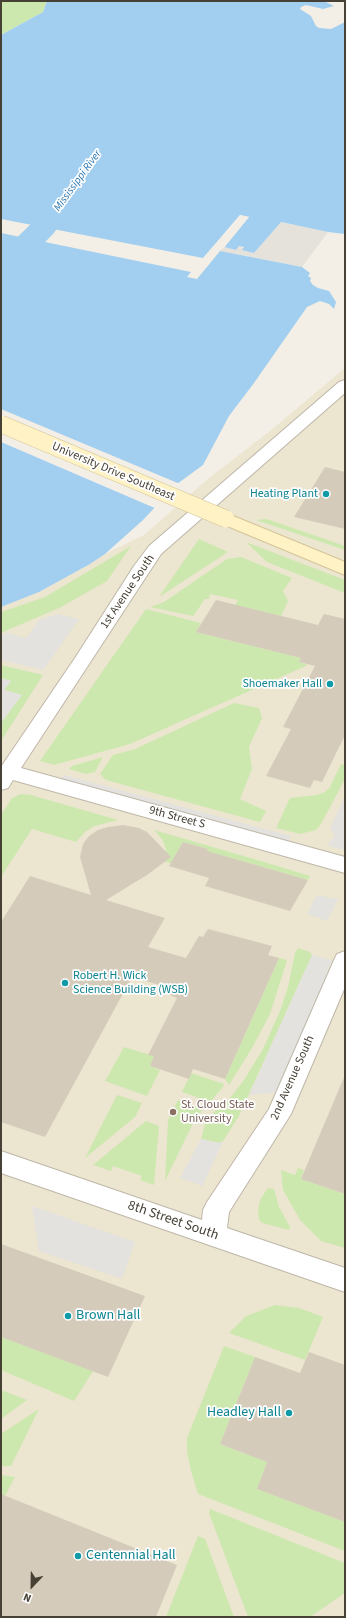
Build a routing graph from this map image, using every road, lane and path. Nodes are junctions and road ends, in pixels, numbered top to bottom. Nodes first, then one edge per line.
1 (345, 385) edge
2 (1, 424) edge
3 (265, 535) junction
4 (345, 557) edge
5 (345, 569) edge
6 (6, 769) edge
7 (345, 865) edge
8 (345, 960) edge
9 (1, 1162) edge
10 (213, 1234) junction
11 (345, 1280) edge

1 - 6 street, 1st Avenue South
2 - 3 street, University Drive Southeast, bridge
3 - 4 street
3 - 5 street
6 - 7 street, 9th Street S
8 - 10 street, 2nd Avenue South
9 - 10 street, 8th Street South
10 - 11 street, 8th Street South

